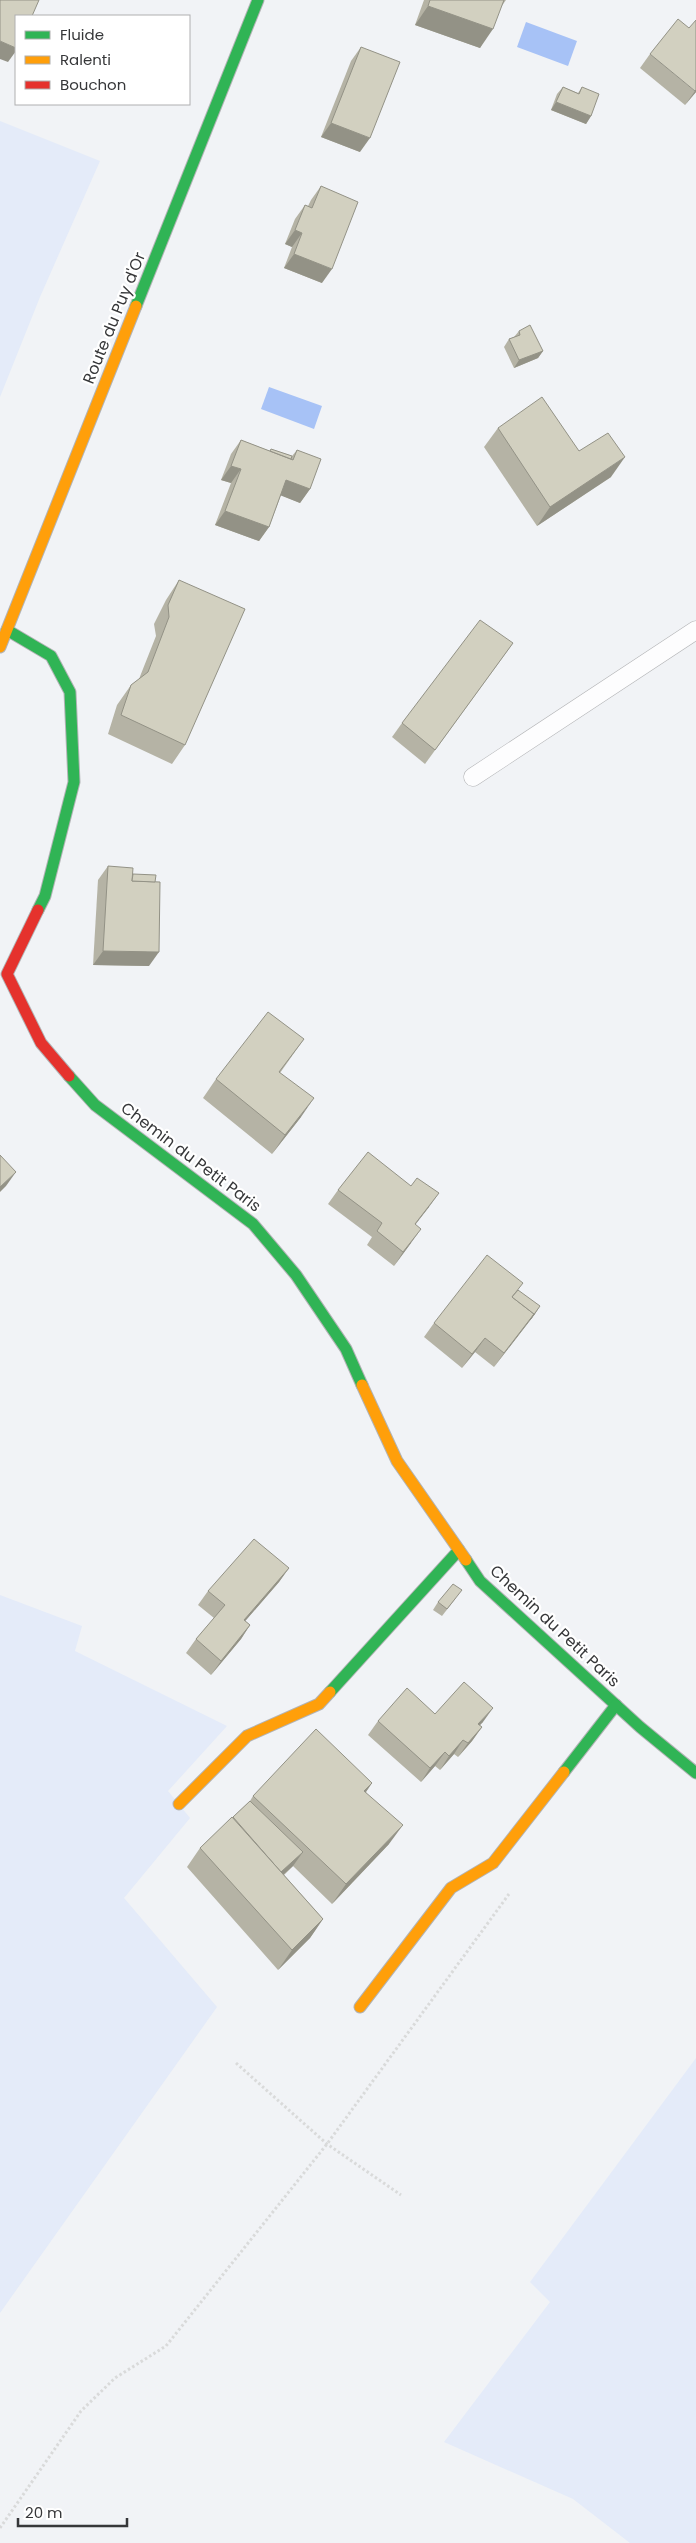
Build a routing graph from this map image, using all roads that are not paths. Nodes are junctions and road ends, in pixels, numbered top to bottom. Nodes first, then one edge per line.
1 (258, 0) edge
2 (7, 630) junction
3 (696, 630) edge
4 (0, 647) edge
5 (473, 776) dead end
6 (459, 1550) junction
7 (616, 1705) junction
8 (696, 1773) edge
9 (179, 1804) dead end
10 (360, 2007) dead end

1 - 2 street, Route du Puy d'Or
2 - 4 street, Route du Puy d'Or
2 - 6 street, Chemin du Petit Paris
3 - 5 lane
6 - 7 street, Chemin du Petit Paris
6 - 9 street
7 - 8 street, Chemin du Petit Paris
7 - 10 street

